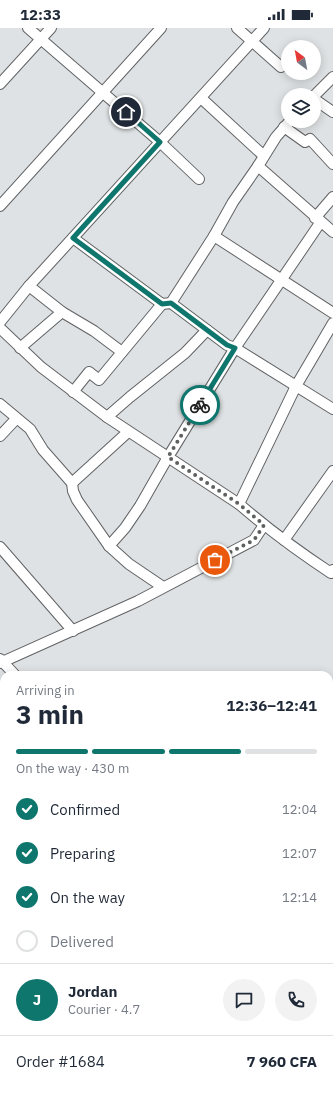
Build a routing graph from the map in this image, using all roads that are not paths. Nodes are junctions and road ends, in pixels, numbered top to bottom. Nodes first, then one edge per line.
1 (28, 28) edge
2 (51, 28) edge
3 (161, 28) edge
4 (237, 28) edge
5 (264, 28) edge
6 (40, 40) junction
7 (252, 41) junction
8 (281, 67) dead end
9 (333, 76) edge
10 (0, 84) edge
11 (321, 89) edge
12 (102, 91) junction
13 (201, 98) junction
14 (321, 103) edge
15 (333, 112) edge
16 (284, 128) edge
17 (291, 128) edge
18 (160, 142) junction
19 (264, 156) junction
20 (333, 164) edge
21 (258, 166) junction
22 (199, 179) dead end
23 (333, 197) edge
24 (0, 206) edge
25 (318, 220) junction
26 (333, 232) edge
27 (214, 236) junction
28 (73, 238) junction
29 (282, 280) junction
30 (29, 286) junction
31 (166, 303) junction
32 (62, 312) junction
33 (333, 313) edge
34 (0, 322) edge
35 (333, 323) edge
36 (0, 328) edge
37 (207, 330) junction
38 (20, 348) junction
39 (235, 348) junction
40 (122, 352) junction
41 (296, 386) junction
42 (73, 392) junction
43 (0, 404) edge
44 (333, 410) edge
45 (107, 418) junction
46 (16, 419) junction
47 (128, 432) junction
48 (0, 436) edge
49 (168, 457) junction
50 (333, 471) edge
51 (72, 483) junction
52 (239, 504) junction
53 (264, 525) junction
54 (284, 540) junction
55 (109, 546) junction
56 (0, 547) edge
57 (332, 572) edge
58 (163, 587) junction
59 (73, 631) junction
60 (1, 661) edge
61 (12, 671) edge

1 - 6 street
2 - 6 street
3 - 12 street
4 - 7 street
5 - 7 street
6 - 10 street
6 - 12 street
7 - 8 street
7 - 13 street
9 - 11 street
12 - 18 street
12 - 24 street
13 - 18 street
13 - 19 street
14 - 15 street
16 - 19 street
17 - 20 street
18 - 22 street
18 - 28 street
19 - 21 street
21 - 25 street
21 - 27 street
23 - 25 street
25 - 26 street
25 - 29 street
27 - 29 street
27 - 31 street
28 - 30 street
28 - 31 street
29 - 33 street
29 - 39 street
30 - 32 street
30 - 34 street
31 - 37 street
31 - 40 street
32 - 38 street
32 - 40 street
35 - 41 street
36 - 38 street
37 - 39 street
37 - 45 street
38 - 42 street
39 - 41 street
39 - 49 street
40 - 42 street
41 - 44 street
41 - 52 street
42 - 45 street
43 - 46 street
45 - 47 street
46 - 48 street
46 - 51 street
47 - 49 street
47 - 51 street
49 - 52 street
49 - 55 street
50 - 54 street
51 - 55 street
52 - 53 street
53 - 54 street
53 - 58 street
54 - 57 street
55 - 58 street
56 - 59 street
58 - 59 street
59 - 60 street
60 - 61 street

